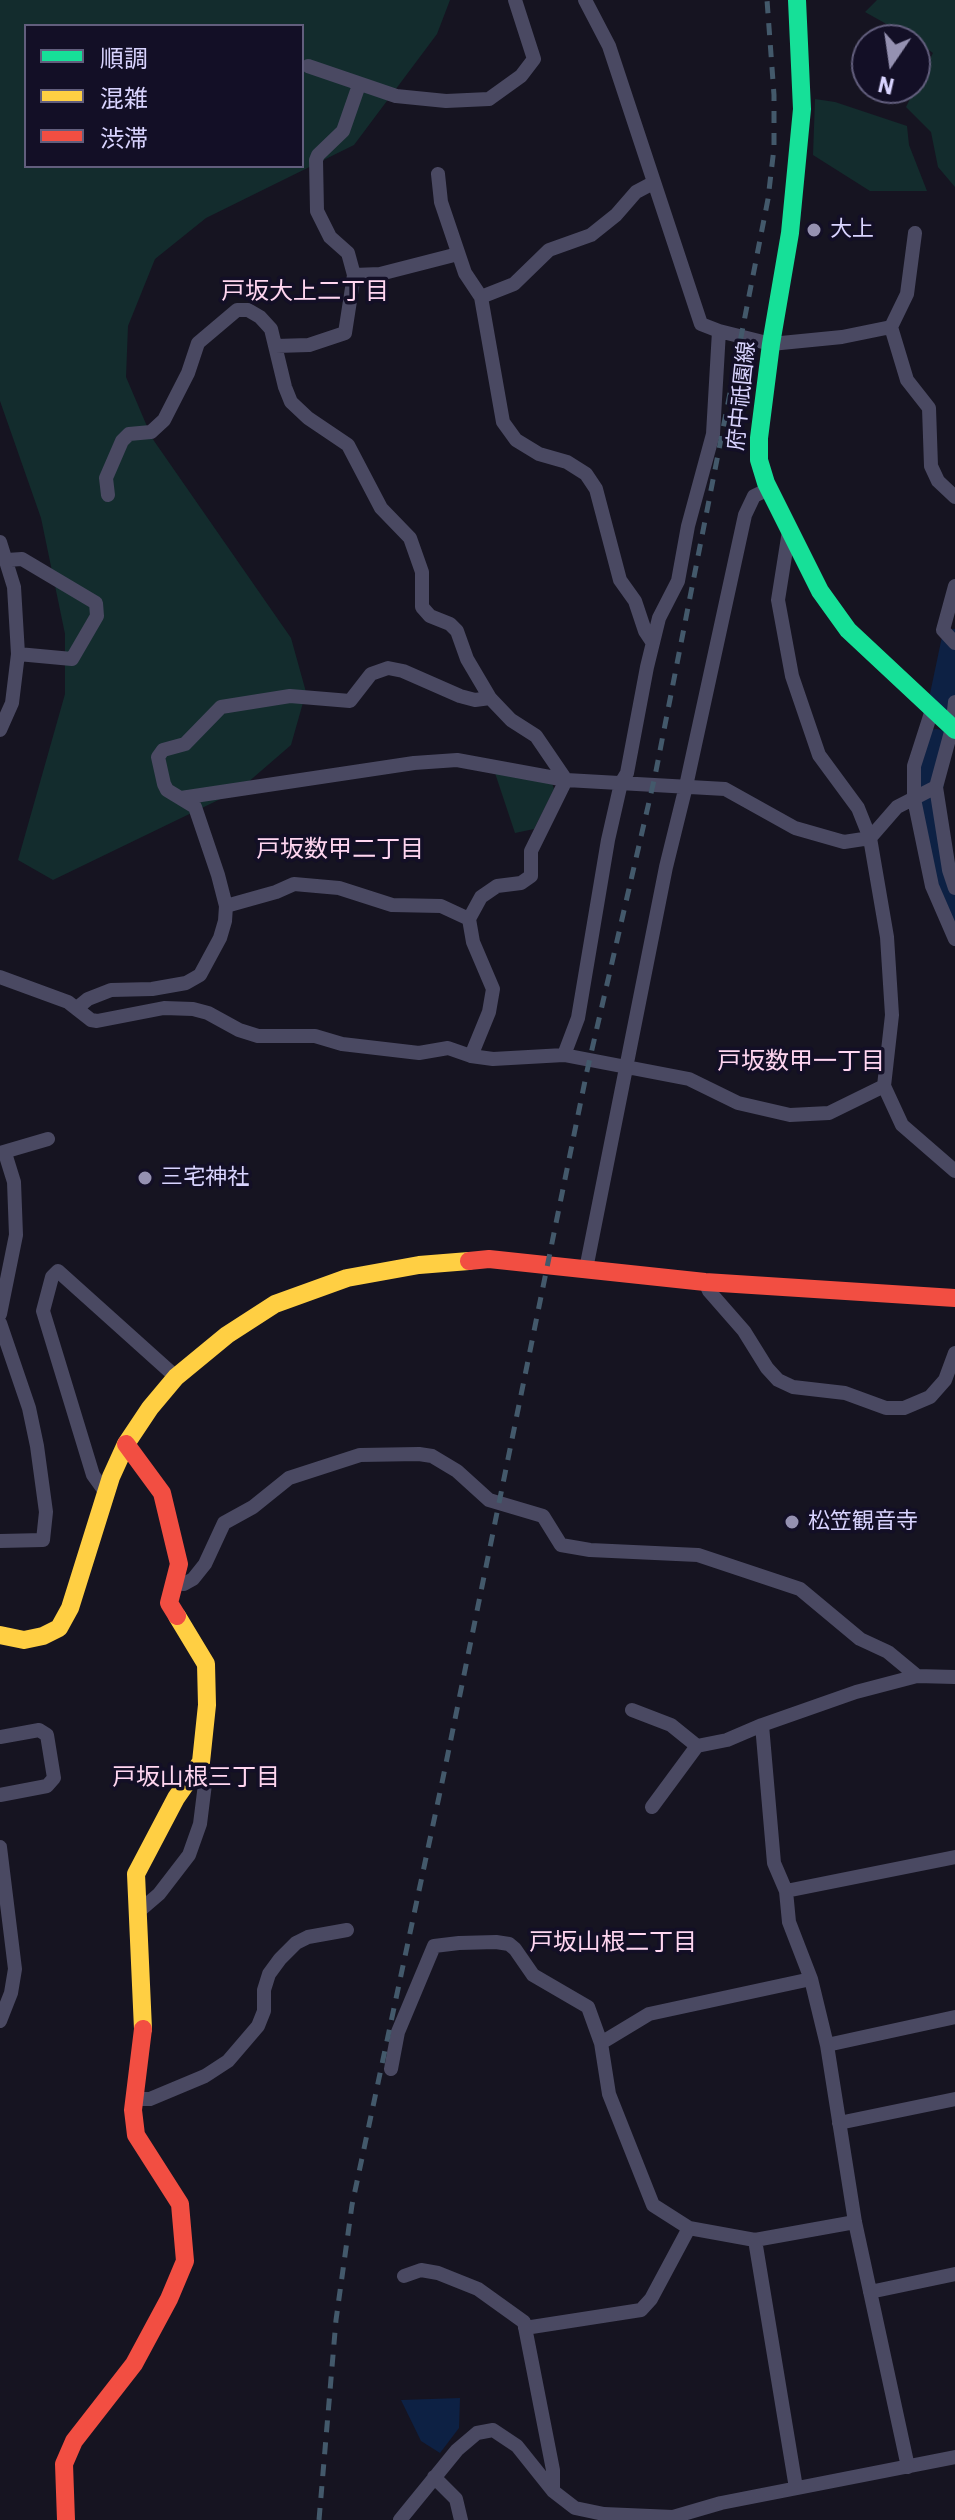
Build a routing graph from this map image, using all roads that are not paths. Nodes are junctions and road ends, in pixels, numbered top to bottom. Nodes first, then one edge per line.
1 (515, 0) edge
2 (585, 0) edge
3 (797, 0) edge
4 (308, 66) dead end
5 (359, 85) junction
6 (438, 174) dead end
7 (653, 183) junction
8 (915, 233) dead end
9 (458, 254) junction
10 (354, 275) junction
11 (481, 297) junction
12 (891, 327) junction
13 (719, 331) junction
14 (771, 344) junction
15 (276, 346) junction
16 (769, 489) junction
17 (108, 495) dead end
18 (955, 497) edge
19 (789, 531) junction
20 (0, 542) edge
21 (7, 560) junction
22 (955, 586) edge
23 (653, 643) junction
24 (955, 643) edge
25 (18, 654) junction
26 (490, 698) junction
27 (955, 702) edge
28 (932, 710) junction
29 (954, 729) edge
30 (0, 730) edge
31 (566, 780) junction
32 (621, 783) junction
33 (686, 786) junction
34 (936, 787) junction
35 (181, 798) junction
36 (914, 799) junction
37 (870, 838) junction
38 (955, 888) edge
39 (226, 906) junction
40 (469, 919) junction
41 (955, 939) edge
42 (0, 977) edge
43 (77, 1008) junction
44 (564, 1055) junction
45 (471, 1056) junction
46 (628, 1067) junction
47 (884, 1086) junction
48 (48, 1139) dead end
49 (3, 1153) edge
50 (955, 1171) edge
51 (586, 1269) junction
52 (705, 1282) junction
53 (955, 1298) edge
54 (0, 1314) edge
55 (0, 1323) edge
56 (955, 1353) edge
57 (176, 1377) junction
58 (126, 1444) junction
59 (106, 1493) junction
60 (0, 1541) edge
61 (174, 1583) junction
62 (0, 1635) edge
63 (917, 1676) junction
64 (955, 1677) edge
65 (632, 1710) dead end
66 (762, 1725) junction
67 (0, 1737) edge
68 (697, 1746) junction
69 (201, 1762) junction
70 (0, 1795) edge
71 (652, 1807) dead end
72 (0, 1847) edge
73 (955, 1857) edge
74 (786, 1891) junction
75 (138, 1912) junction
76 (347, 1930) dead end
77 (811, 1979) junction
78 (955, 2017) edge
79 (0, 2021) edge
80 (601, 2043) junction
81 (827, 2045) junction
82 (391, 2069) dead end
83 (134, 2099) junction
84 (955, 2099) edge
85 (839, 2123) junction
86 (855, 2222) junction
87 (689, 2228) junction
88 (755, 2240) junction
89 (955, 2274) edge
90 (404, 2276) dead end
91 (870, 2292) junction
92 (525, 2328) junction
93 (955, 2457) edge
94 (908, 2467) junction
95 (434, 2477) junction
96 (796, 2488) junction
97 (553, 2491) junction
98 (673, 2518) edge
99 (66, 2520) edge
100 (400, 2520) edge
101 (461, 2520) edge

1 - 5 street
2 - 7 street
3 - 14 street, 府中祇園線
4 - 5 street
5 - 10 street
6 - 9 street
7 - 11 street
7 - 13 street
8 - 12 street
9 - 10 street
9 - 11 street
10 - 15 street
11 - 23 street
12 - 14 street
12 - 18 street
13 - 14 street
13 - 23 street
14 - 16 street, 府中祇園線
15 - 17 street
15 - 26 street
16 - 19 street, 府中祇園線
16 - 33 street
19 - 28 street, 府中祇園線
19 - 37 street
20 - 21 street
21 - 25 street
21 - 25 street
22 - 24 street
23 - 32 street
25 - 30 street
26 - 31 street
26 - 35 street
27 - 29 street
28 - 29 street, 府中祇園線
28 - 36 street
29 - 34 street
31 - 32 street
31 - 35 street
31 - 40 street
32 - 33 street
32 - 44 street
33 - 37 street
33 - 46 street
34 - 36 street
34 - 38 street
35 - 39 street
36 - 37 street
36 - 41 street
37 - 47 street
39 - 40 street
39 - 43 street
40 - 45 street
42 - 43 street
43 - 45 street
44 - 45 street
44 - 46 street
46 - 47 street
46 - 51 street
47 - 50 street
48 - 49 street
49 - 54 street
51 - 52 street
51 - 57 street
52 - 53 street
52 - 56 street
55 - 60 street
57 - 58 street
57 - 59 street
58 - 59 street
58 - 61 street
59 - 62 street
61 - 63 street
61 - 69 street
63 - 64 street
63 - 66 street
65 - 68 street
66 - 68 street
66 - 74 street
67 - 70 street
68 - 71 street
69 - 75 street
69 - 75 street
72 - 79 street
73 - 74 street
74 - 77 street
75 - 83 street
76 - 83 street
77 - 80 street
77 - 81 street
78 - 81 street
80 - 82 street
80 - 87 street
81 - 85 street
83 - 99 street
84 - 85 street
85 - 86 street
86 - 88 street
86 - 91 street
87 - 88 street
87 - 92 street
88 - 96 street
89 - 91 street
90 - 92 street
91 - 94 street
92 - 97 street
93 - 94 street
94 - 96 street
95 - 97 street
95 - 100 street
95 - 101 street
96 - 98 street
97 - 98 street

